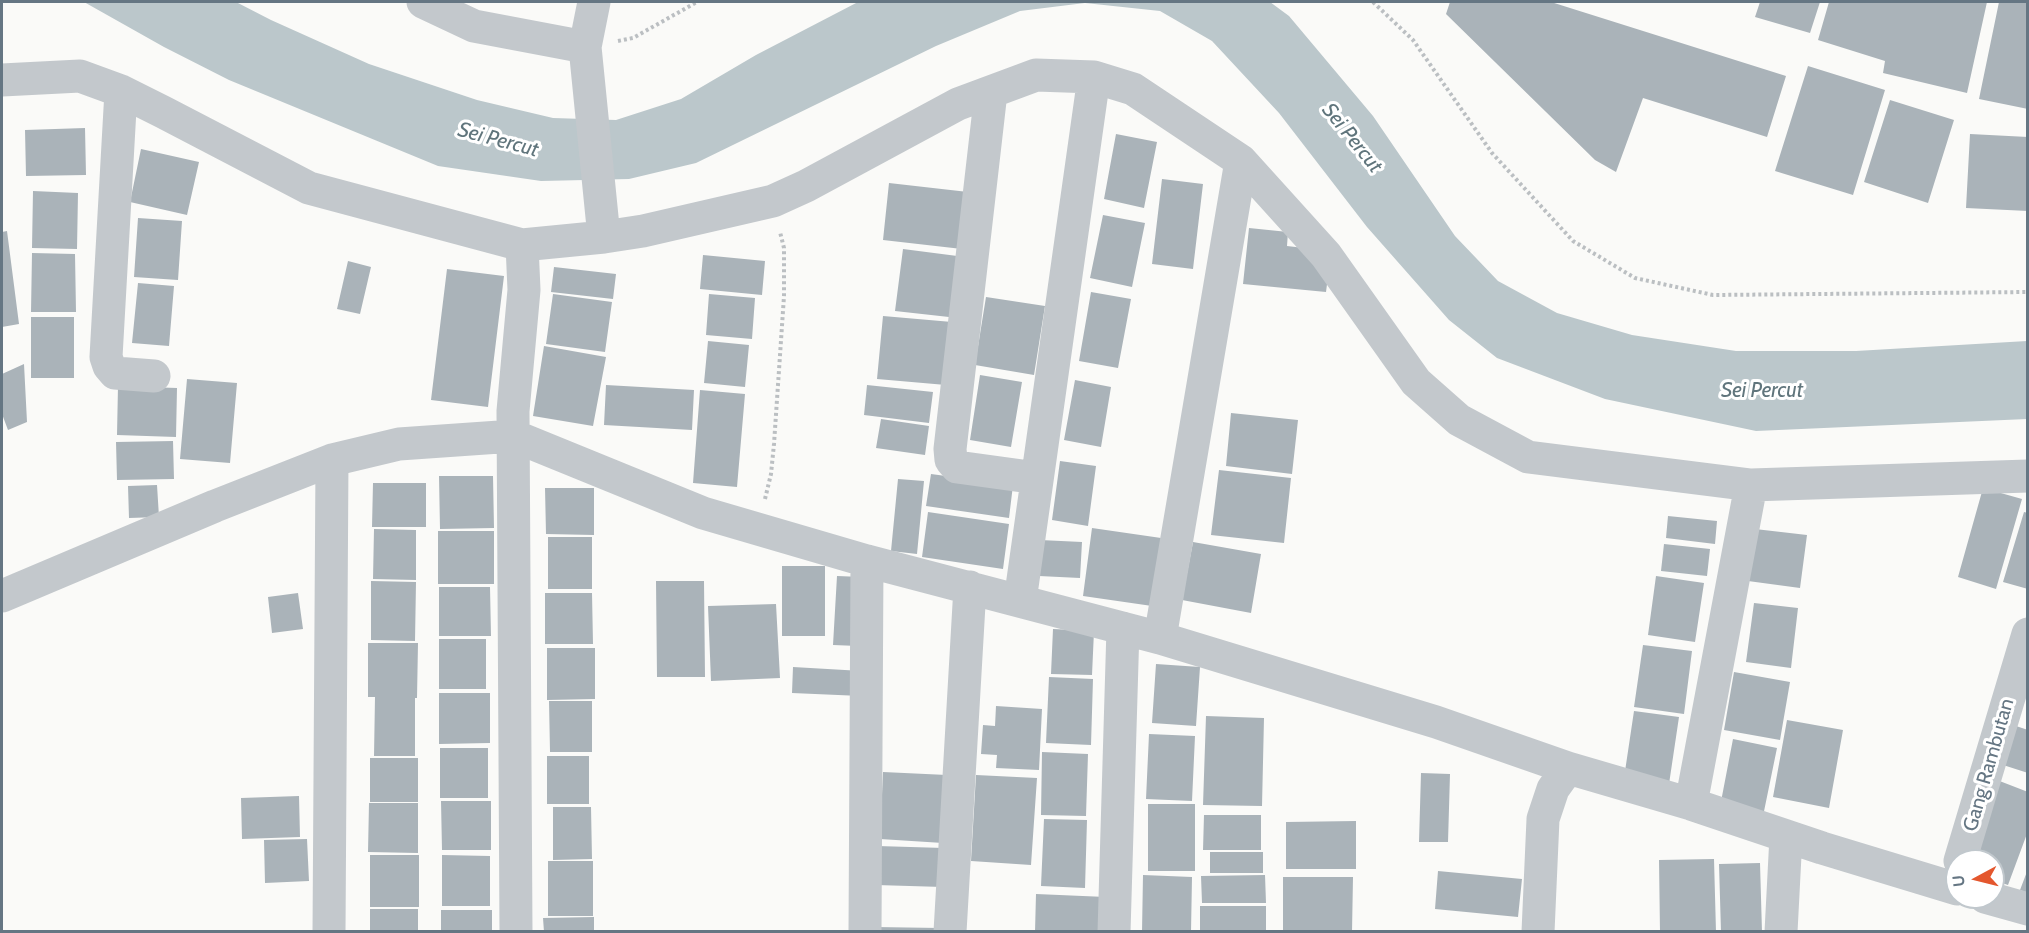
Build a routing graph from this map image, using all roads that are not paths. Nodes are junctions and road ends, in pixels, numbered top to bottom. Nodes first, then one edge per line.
1 (423, 2) edge
2 (594, 2) edge
3 (586, 55) junction
4 (1094, 77) junction
5 (2, 80) edge
6 (121, 91) junction
7 (992, 92) junction
8 (1241, 161) junction
9 (603, 225) junction
10 (522, 245) junction
11 (154, 376) dead end
12 (514, 436) junction
13 (332, 460) junction
14 (2028, 476) edge
15 (1037, 478) junction
16 (1750, 485) junction
17 (867, 561) junction
18 (970, 587) junction
19 (2, 596) edge
20 (1020, 601) junction
21 (1123, 628) junction
22 (2028, 634) edge
23 (1161, 638) junction
24 (1568, 768) junction
25 (1691, 804) junction
26 (1785, 836) junction
27 (1965, 849) edge
28 (1945, 875) edge
29 (2005, 903) edge
30 (2028, 909) edge
31 (329, 932) edge
32 (516, 932) edge
33 (865, 932) edge
34 (950, 932) edge
35 (1114, 932) edge
36 (1538, 932) edge
37 (1781, 932) edge

1 - 3 street
2 - 3 street
3 - 9 street
4 - 7 street
4 - 8 street
4 - 15 street
5 - 6 street
6 - 10 street
6 - 11 street
7 - 9 street
7 - 15 street
8 - 16 street
8 - 23 street
9 - 10 street
10 - 12 street
12 - 13 street
12 - 17 street
12 - 32 street
13 - 19 street
13 - 31 street
14 - 16 street
15 - 20 street
16 - 25 street
17 - 18 street
17 - 33 street
18 - 20 street
18 - 34 street
20 - 21 street
21 - 23 street
21 - 35 street
22 - 27 street, Gang Rambutan
23 - 24 street
24 - 25 street
24 - 36 street
25 - 26 street
26 - 28 street
26 - 37 street
29 - 30 street

